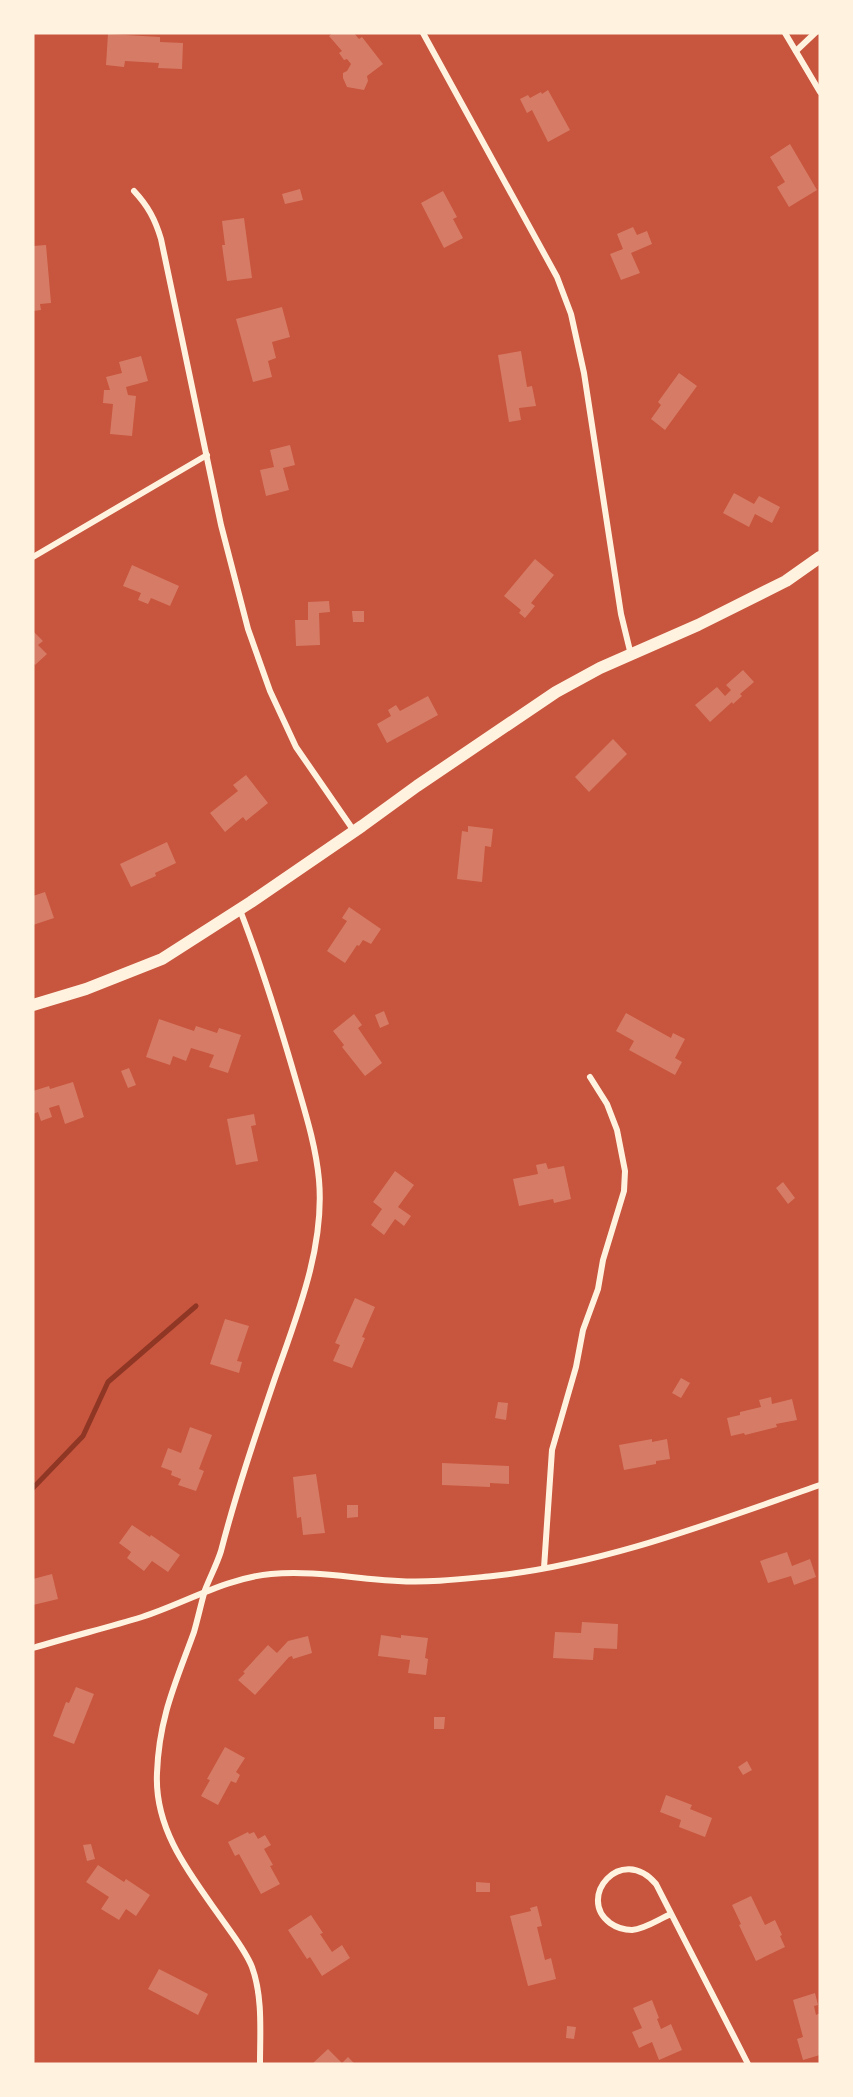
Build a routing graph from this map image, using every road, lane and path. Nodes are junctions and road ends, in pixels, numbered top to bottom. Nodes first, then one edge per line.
1 (423, 33) edge
2 (785, 33) edge
3 (815, 33) edge
4 (796, 51) junction
5 (820, 92) edge
6 (134, 190) dead end
7 (207, 455) junction
8 (33, 557) edge
9 (820, 557) edge
10 (631, 655) junction
11 (354, 831) junction
12 (240, 909) junction
13 (33, 1005) edge
14 (590, 1077) dead end
15 (820, 1485) edge
16 (544, 1568) junction
17 (205, 1592) junction
18 (33, 1648) edge
19 (671, 1914) junction
20 (260, 2064) edge
21 (748, 2064) edge

1 - 10 street
2 - 4 street
3 - 4 street
4 - 5 street
6 - 7 street
7 - 8 street
7 - 11 street
9 - 10 main road
10 - 11 main road
11 - 12 main road
12 - 13 main road
12 - 17 street
14 - 16 street
15 - 16 street
16 - 17 street
17 - 18 street
17 - 20 street
19 - 19 street
19 - 21 street

